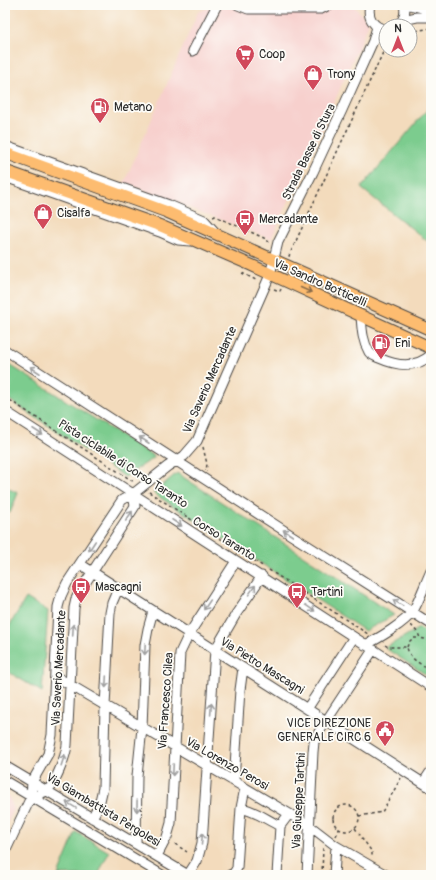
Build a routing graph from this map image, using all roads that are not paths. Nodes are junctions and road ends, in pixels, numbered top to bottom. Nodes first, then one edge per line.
1 (217, 5) edge
2 (222, 5) edge
3 (238, 5) edge
4 (329, 5) edge
5 (404, 5) edge
6 (410, 5) edge
7 (254, 7) edge
8 (366, 7) edge
9 (431, 10) edge
10 (431, 17) edge
11 (403, 18) edge
12 (414, 18) edge
13 (378, 25) edge
14 (378, 35) edge
15 (193, 51) dead end
16 (5, 146) edge
17 (5, 153) edge
18 (5, 171) edge
19 (5, 177) edge
20 (214, 232) junction
21 (197, 242) junction
22 (273, 259) junction
23 (270, 274) junction
24 (361, 316) junction
25 (431, 330) edge
26 (431, 348) edge
27 (5, 350) edge
28 (431, 355) edge
29 (5, 411) edge
30 (177, 461) junction
31 (133, 494) junction
32 (236, 561) junction
33 (80, 564) junction
34 (431, 571) edge
35 (92, 572) junction
36 (262, 576) junction
37 (118, 589) junction
38 (153, 611) junction
39 (412, 612) junction
40 (431, 624) edge
41 (189, 634) junction
42 (354, 637) junction
43 (369, 647) junction
44 (214, 650) junction
45 (243, 668) junction
46 (55, 676) junction
47 (70, 685) junction
48 (431, 687) edge
49 (105, 706) junction
50 (307, 709) junction
51 (326, 721) junction
52 (142, 728) junction
53 (175, 747) junction
54 (207, 765) junction
55 (5, 766) edge
56 (431, 771) edge
57 (5, 781) edge
58 (234, 781) junction
59 (32, 782) junction
60 (427, 785) edge
61 (245, 788) junction
62 (47, 791) junction
63 (31, 797) junction
64 (241, 808) junction
65 (92, 818) junction
66 (284, 820) junction
67 (310, 826) junction
68 (136, 844) junction
69 (336, 846) junction
70 (5, 852) edge
71 (157, 856) junction
72 (158, 874) edge
73 (234, 874) edge
74 (383, 874) edge
75 (188, 875) edge
76 (277, 875) edge
77 (307, 875) edge
78 (334, 875) edge

1 - 2 street
1 - 15 street
3 - 7 street
4 - 7 street
5 - 11 street
6 - 9 street
8 - 13 street
10 - 12 street
14 - 22 street, Strada Basse di Stura
16 - 20 street, Via Sandro Botticelli
17 - 20 main road, Via Sandro Botticelli
18 - 21 main road, Via Sandro Botticelli
19 - 21 street, Via Sandro Botticelli
20 - 22 main road, Via Sandro Botticelli
21 - 23 main road, Via Sandro Botticelli
22 - 23 street, Strada Basse di Stura
22 - 25 main road, Via Sandro Botticelli
23 -> 24 main road, Via Sandro Botticelli
23 - 30 street, Via Saverio Mercadante
24 - 26 main road, Via Sandro Botticelli
24 - 28 street
30 -> 27 street
29 -> 31 street, Corso Taranto
30 - 31 street, Via Saverio Mercadante
39 -> 30 street
31 -> 32 street, Corso Taranto
31 -> 33 street, Via Saverio Mercadante
35 -> 31 street, Via Saverio Mercadante
32 - 36 street, Corso Taranto
32 -> 41 street, Via Francesco Cilea
33 - 35 street, Via Pietro Mascagni
33 - 46 street, Via Saverio Mercadante
34 - 39 street, Via Giuseppe Tartini
35 - 37 street, Via Pietro Mascagni
47 -> 35 street, Via Saverio Mercadante
36 -> 42 street, Corso Taranto
44 -> 36 street
37 - 38 street, Via Pietro Mascagni
37 -> 49 street
38 - 41 street, Via Pietro Mascagni
38 -> 52 street
39 - 40 street
39 - 43 street, Via Giuseppe Tartini
41 - 44 street, Via Pietro Mascagni
41 - 53 street, Via Francesco Cilea
42 - 43 street, Corso Taranto
42 - 50 street
43 - 48 street, Corso Taranto
43 - 51 street, Via Giuseppe Tartini
44 - 45 street, Via Pietro Mascagni
54 -> 44 street
45 - 50 street, Via Pietro Mascagni
45 - 58 street
46 - 47 street, Via Lorenzo Perosi
46 - 59 street, Via Saverio Mercadante
47 - 49 street, Via Lorenzo Perosi
62 -> 47 street, Via Saverio Mercadante
49 - 52 street, Via Lorenzo Perosi
49 - 65 street
50 - 51 street, Via Pietro Mascagni
51 - 60 street, Via Pietro Mascagni
51 - 67 street, Via Giuseppe Tartini
52 - 53 street, Via Lorenzo Perosi
52 -> 68 street
53 - 54 street, Via Lorenzo Perosi
53 -> 71 street, Via Francesco Cilea
54 - 58 street, Via Lorenzo Perosi
75 -> 54 street
55 - 59 street, Via Giambattista Pergolesi
56 - 60 street
57 - 63 street
58 - 61 street, Via Lorenzo Perosi
59 - 62 street, Via Giambattista Pergolesi
59 - 63 street, Via Saverio Mercadante
61 - 64 street
61 - 66 street, Via Lorenzo Perosi
62 - 63 street
65 -> 62 street, Via Giambattista Pergolesi
63 - 70 street, Via Saverio Mercadante
63 - 72 street
64 - 66 street
64 - 73 street
65 - 68 street, Via Giambattista Pergolesi
66 - 67 street, Via Lorenzo Perosi
66 - 76 street
67 - 69 street, Via Lorenzo Perosi
67 - 77 street, Via Giuseppe Tartini
68 - 71 street, Via Giambattista Pergolesi
69 - 74 street, Via Lorenzo Perosi
69 - 78 street
71 - 75 street, Via Giambattista Pergolesi

